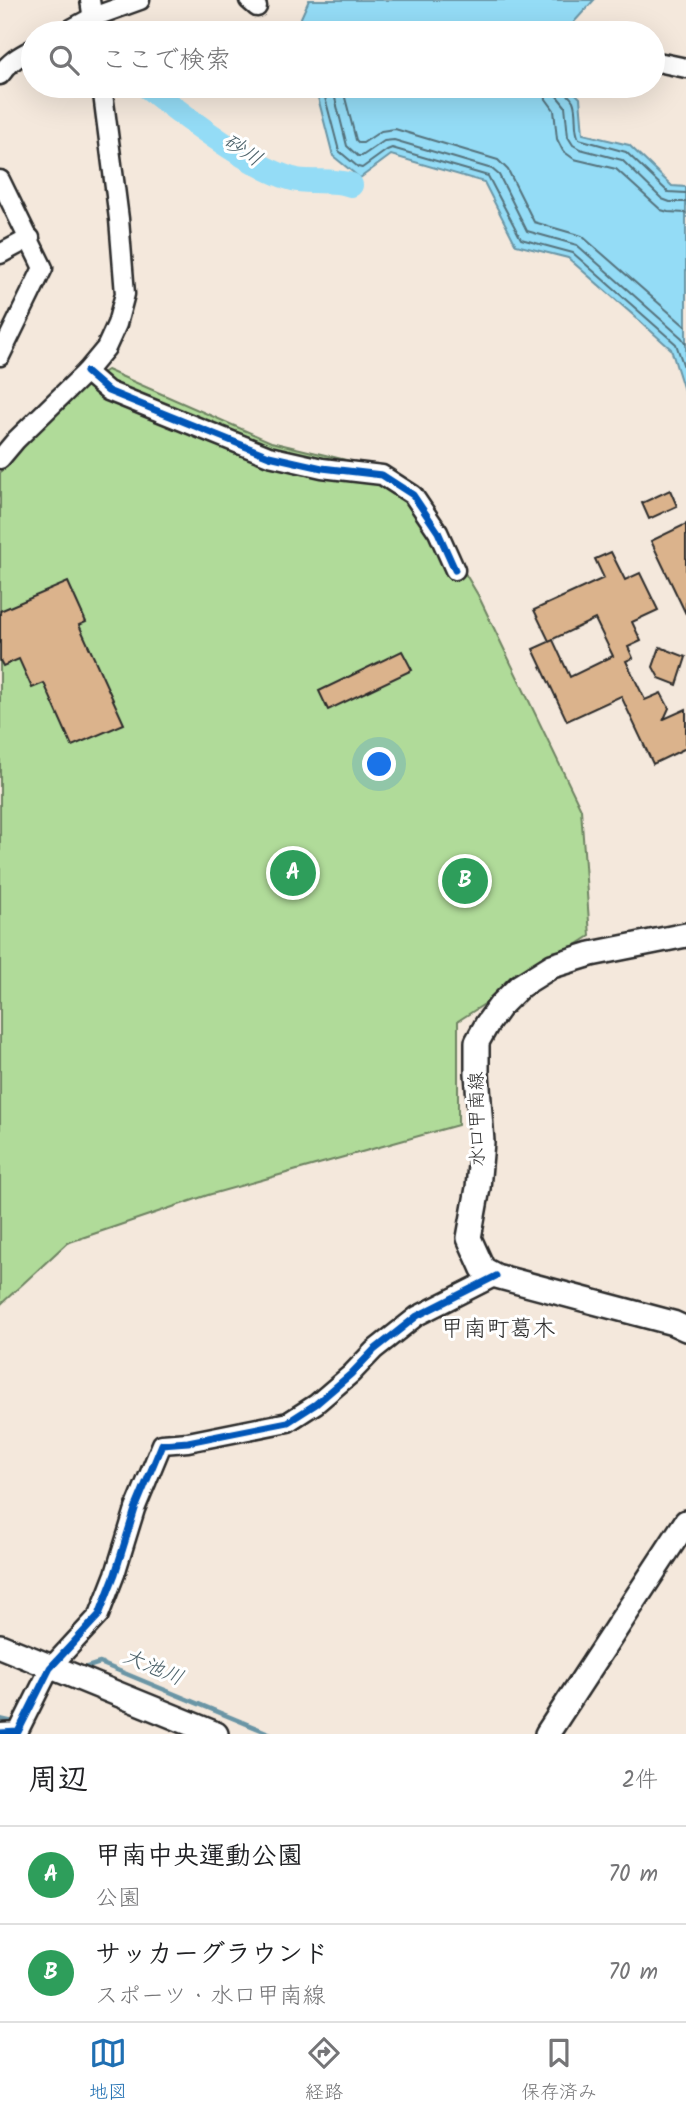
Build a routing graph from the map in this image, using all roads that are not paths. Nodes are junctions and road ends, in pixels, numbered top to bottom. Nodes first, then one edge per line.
1 (140, 0) edge
2 (93, 17) edge
3 (21, 55) edge
4 (665, 64) edge
5 (686, 68) edge
6 (0, 75) edge
7 (104, 98) edge
8 (0, 180) edge
9 (30, 238) junction
10 (0, 254) edge
11 (0, 356) edge
12 (86, 372) junction
13 (0, 459) edge
14 (455, 570) dead end
15 (686, 936) edge
16 (496, 1276) junction
17 (686, 1329) edge
18 (686, 1522) edge
19 (0, 1646) edge
20 (50, 1668) junction
21 (0, 1733) edge
22 (216, 1734) edge
23 (547, 1734) edge

1 - 2 street
3 - 6 street
4 - 5 street
7 - 12 street
8 - 9 street
9 - 10 street
9 - 11 street
12 - 13 street
12 - 14 street
15 - 16 main road, 水口甲南線
16 - 17 main road
16 - 20 street
18 - 23 main road
19 - 20 main road
20 - 21 street
20 - 22 main road

